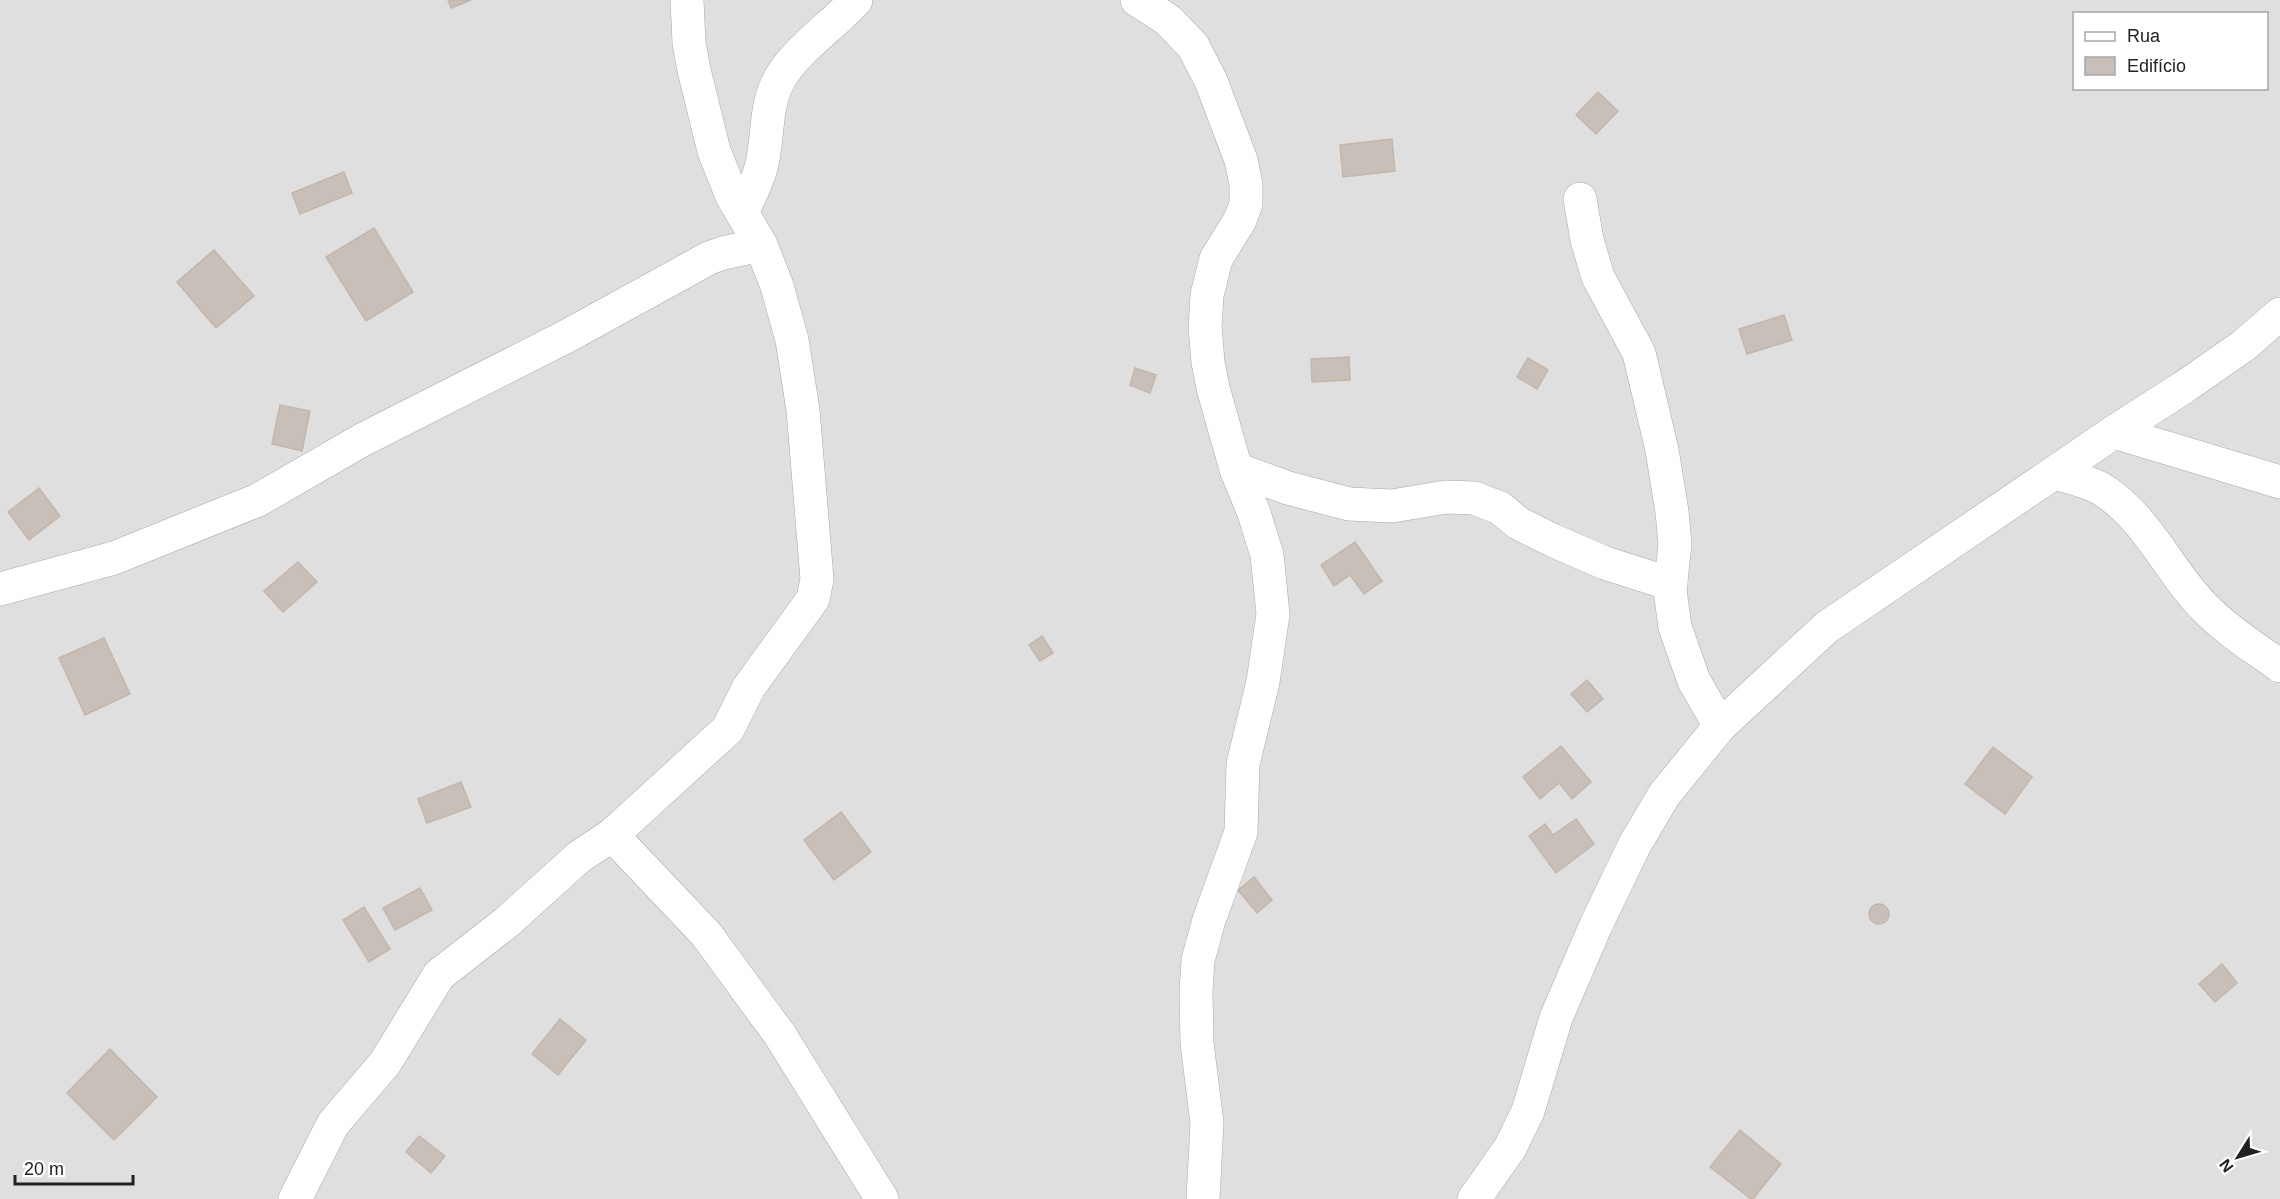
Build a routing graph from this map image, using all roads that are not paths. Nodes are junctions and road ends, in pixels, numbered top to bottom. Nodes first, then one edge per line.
1 (687, 0) edge
2 (856, 0) edge
3 (1137, 0) edge
4 (1580, 199) dead end
5 (742, 213) junction
6 (761, 245) junction
7 (2280, 314) edge
8 (2114, 432) junction
9 (1236, 470) junction
10 (2055, 473) junction
11 (2280, 482) edge
12 (1671, 584) junction
13 (0, 589) edge
14 (2280, 666) edge
15 (1720, 726) junction
16 (612, 835) junction
17 (295, 1199) edge
18 (882, 1199) edge
19 (1203, 1199) edge
20 (1474, 1199) edge

1 - 5 street
2 - 5 street
3 - 9 street
4 - 12 street
5 - 6 street
6 - 13 street
6 - 16 street
7 - 8 street
8 - 10 street
8 - 11 street
9 - 12 street
9 - 19 street
10 - 14 street
10 - 15 street
12 - 15 street
15 - 20 street
16 - 17 street
16 - 18 street

